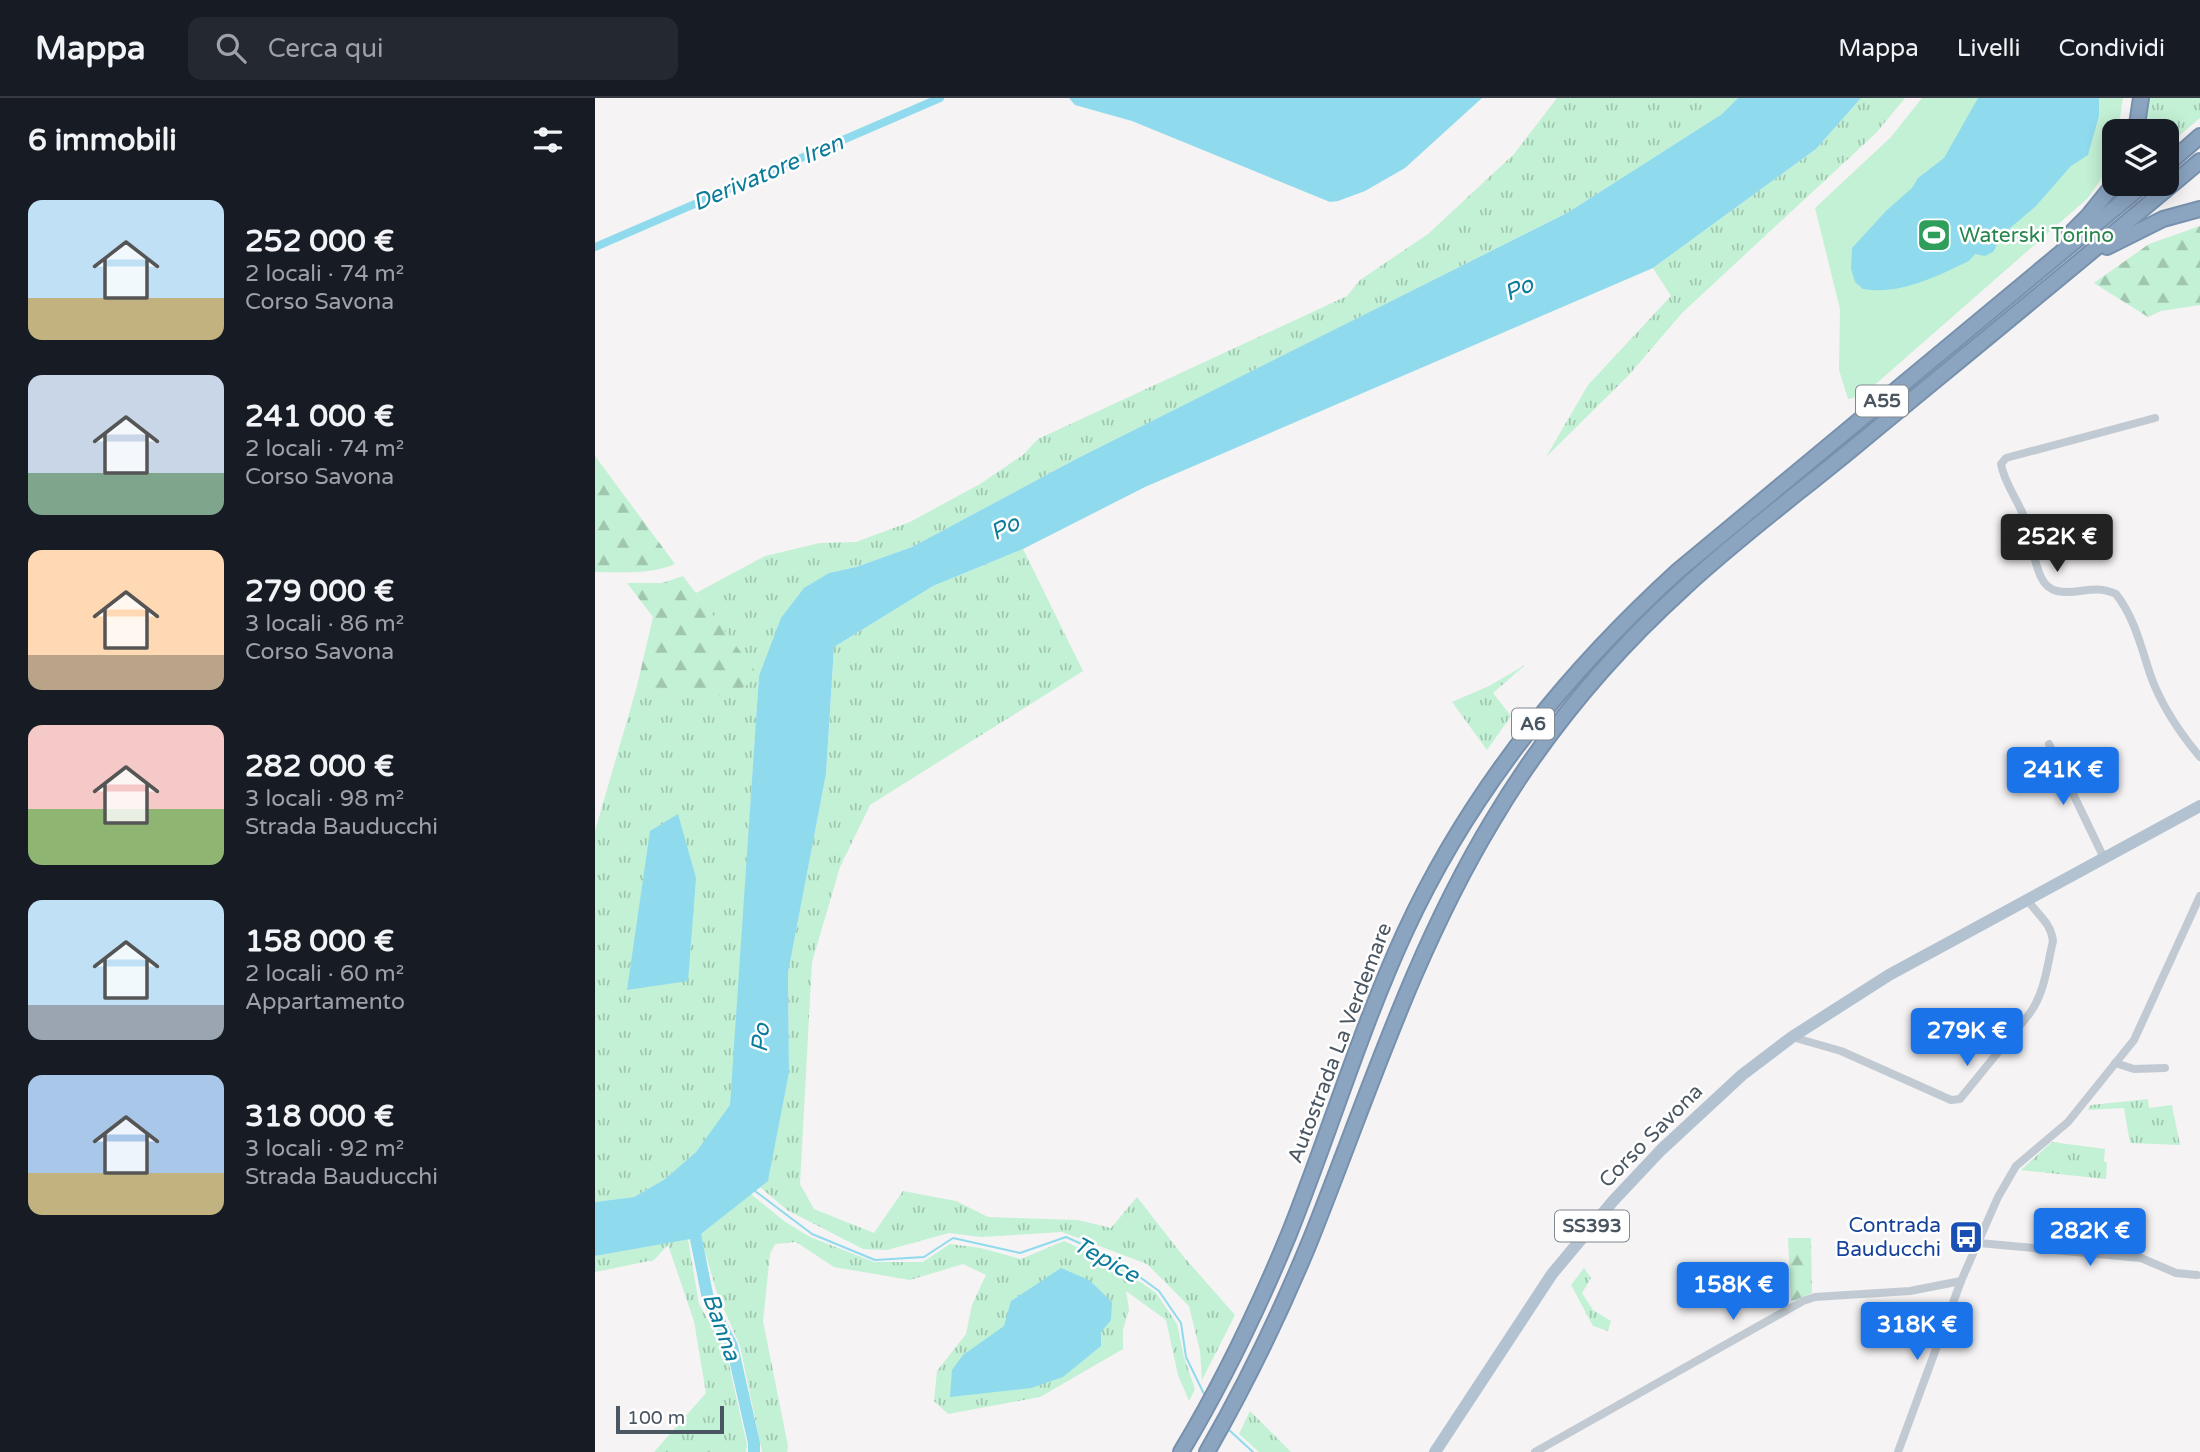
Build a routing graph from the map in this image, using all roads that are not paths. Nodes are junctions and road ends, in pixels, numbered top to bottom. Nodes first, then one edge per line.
1 (2141, 98) edge
2 (2138, 119) edge
3 (2200, 136) edge
4 (2179, 154) edge
5 (2200, 161) edge
6 (2104, 196) edge
7 (2130, 196) edge
8 (2200, 209) edge
9 (2090, 255) junction
10 (2002, 302) junction
11 (2155, 418) dead end
12 (1762, 501) joint
13 (1772, 515) joint
14 (2049, 744) dead end
15 (2200, 757) edge
16 (2200, 806) edge
17 (2104, 858) junction
18 (2200, 896) edge
19 (2027, 899) junction
20 (1792, 1037) junction
21 (2115, 1063) junction
22 (2165, 1068) dead end
23 (1979, 1243) junction
24 (2197, 1275) dead end
25 (1961, 1281) junction
26 (1181, 1452) edge
27 (1207, 1452) edge
28 (1435, 1452) edge
29 (1535, 1452) edge
30 (1898, 1452) edge

1 - 2 highway
3 - 4 highway
5 - 9 highway, A55
6 - 10 highway
7 - 10 highway, A55
8 - 9 highway
9 - 13 highway, A55
10 - 12 highway, A55
11 - 15 street
12 - 26 highway, Autostrada La Verdemare / A6
13 - 27 highway, Autostrada La Verdemare / A6
14 - 17 street
16 - 17 main road, Corso Savona / SS393
17 - 19 main road, Corso Savona / SS393
18 - 21 street
19 - 20 main road, Corso Savona / SS393
19 - 20 street
20 - 28 main road, Corso Savona / SS393
21 - 22 street
21 - 23 street
23 - 24 street
23 - 25 street
25 - 29 street
25 - 30 street

